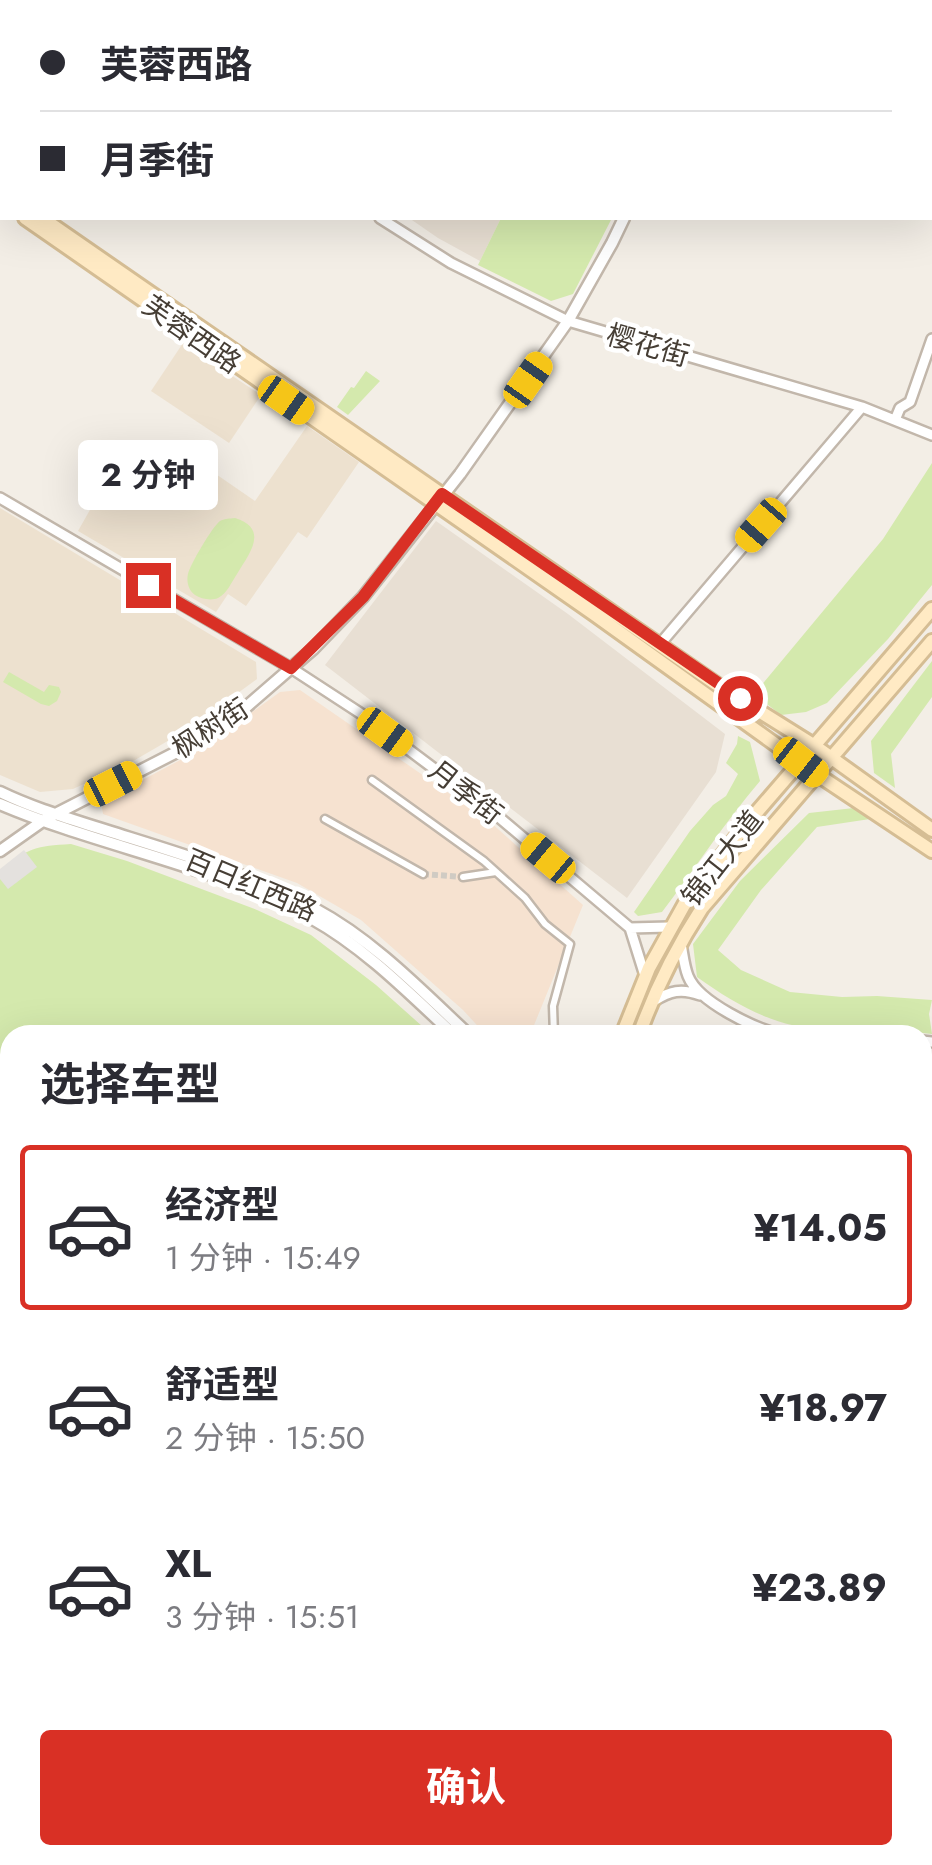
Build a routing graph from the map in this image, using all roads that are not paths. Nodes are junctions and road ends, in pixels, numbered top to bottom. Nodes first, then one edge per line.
1 (28, 220) edge
2 (45, 220) edge
3 (383, 220) edge
4 (623, 220) edge
5 (568, 322) junction
6 (932, 338) edge
7 (862, 407) junction
8 (895, 420) junction
9 (932, 435) edge
10 (0, 498) edge
11 (439, 499) junction
12 (932, 610) edge
13 (932, 641) edge
14 (660, 644) junction
15 (291, 668) junction
16 (815, 746) junction
17 (832, 758) junction
18 (801, 762) junction
19 (818, 775) junction
20 (372, 780) dead end
21 (0, 792) edge
22 (0, 804) edge
23 (49, 817) junction
24 (325, 819) dead end
25 (932, 830) edge
26 (0, 851) edge
27 (932, 851) edge
28 (497, 872) junction
29 (423, 874) tunnel mouth
30 (463, 877) tunnel mouth
31 (669, 927) junction
32 (630, 928) junction
33 (680, 941) junction
34 (645, 976) junction
35 (704, 996) junction
36 (652, 1003) junction
37 (443, 1025) edge
38 (459, 1025) edge
39 (553, 1025) edge
40 (626, 1025) edge
41 (642, 1025) edge
42 (755, 1025) edge

1 - 11 main road, 芙蓉西路
2 - 11 main road, 芙蓉西路
3 - 5 street, 樱花街
4 - 5 street, 枫树街
5 - 7 street, 樱花街
5 - 11 street, 枫树街
6 - 8 street
7 - 8 street, 樱花街
7 - 14 street
8 - 9 street, 樱花街
10 - 15 street, 月季街
11 - 14 main road, 芙蓉西路
11 - 15 street, 枫树街
11 - 18 main road, 芙蓉西路
12 - 16 main road, 锦江大道
13 - 17 main road, 锦江大道
14 - 16 main road, 芙蓉西路
15 - 23 street, 枫树街
15 - 32 street, 月季街
16 - 17 main road, 芙蓉西路
16 - 18 main road, 锦江大道
17 - 19 main road, 锦江大道
17 - 25 main road, 芙蓉西路
18 - 19 main road, 芙蓉西路
18 - 31 main road, 锦江大道
19 - 27 main road, 芙蓉西路
19 - 33 main road, 锦江大道
20 - 28 street
21 - 23 street, 百日红西路
22 - 23 street, 百日红西路
23 - 26 street, 枫树街
23 - 37 street, 百日红西路
23 - 38 street, 百日红西路
24 - 29 street
28 - 30 street
28 - 39 street
31 - 32 street
31 - 34 main road, 锦江大道
32 - 34 street
33 - 35 street
33 - 36 main road, 锦江大道
34 - 40 main road, 锦江大道
35 - 36 street
35 - 42 street
36 - 41 main road, 锦江大道

